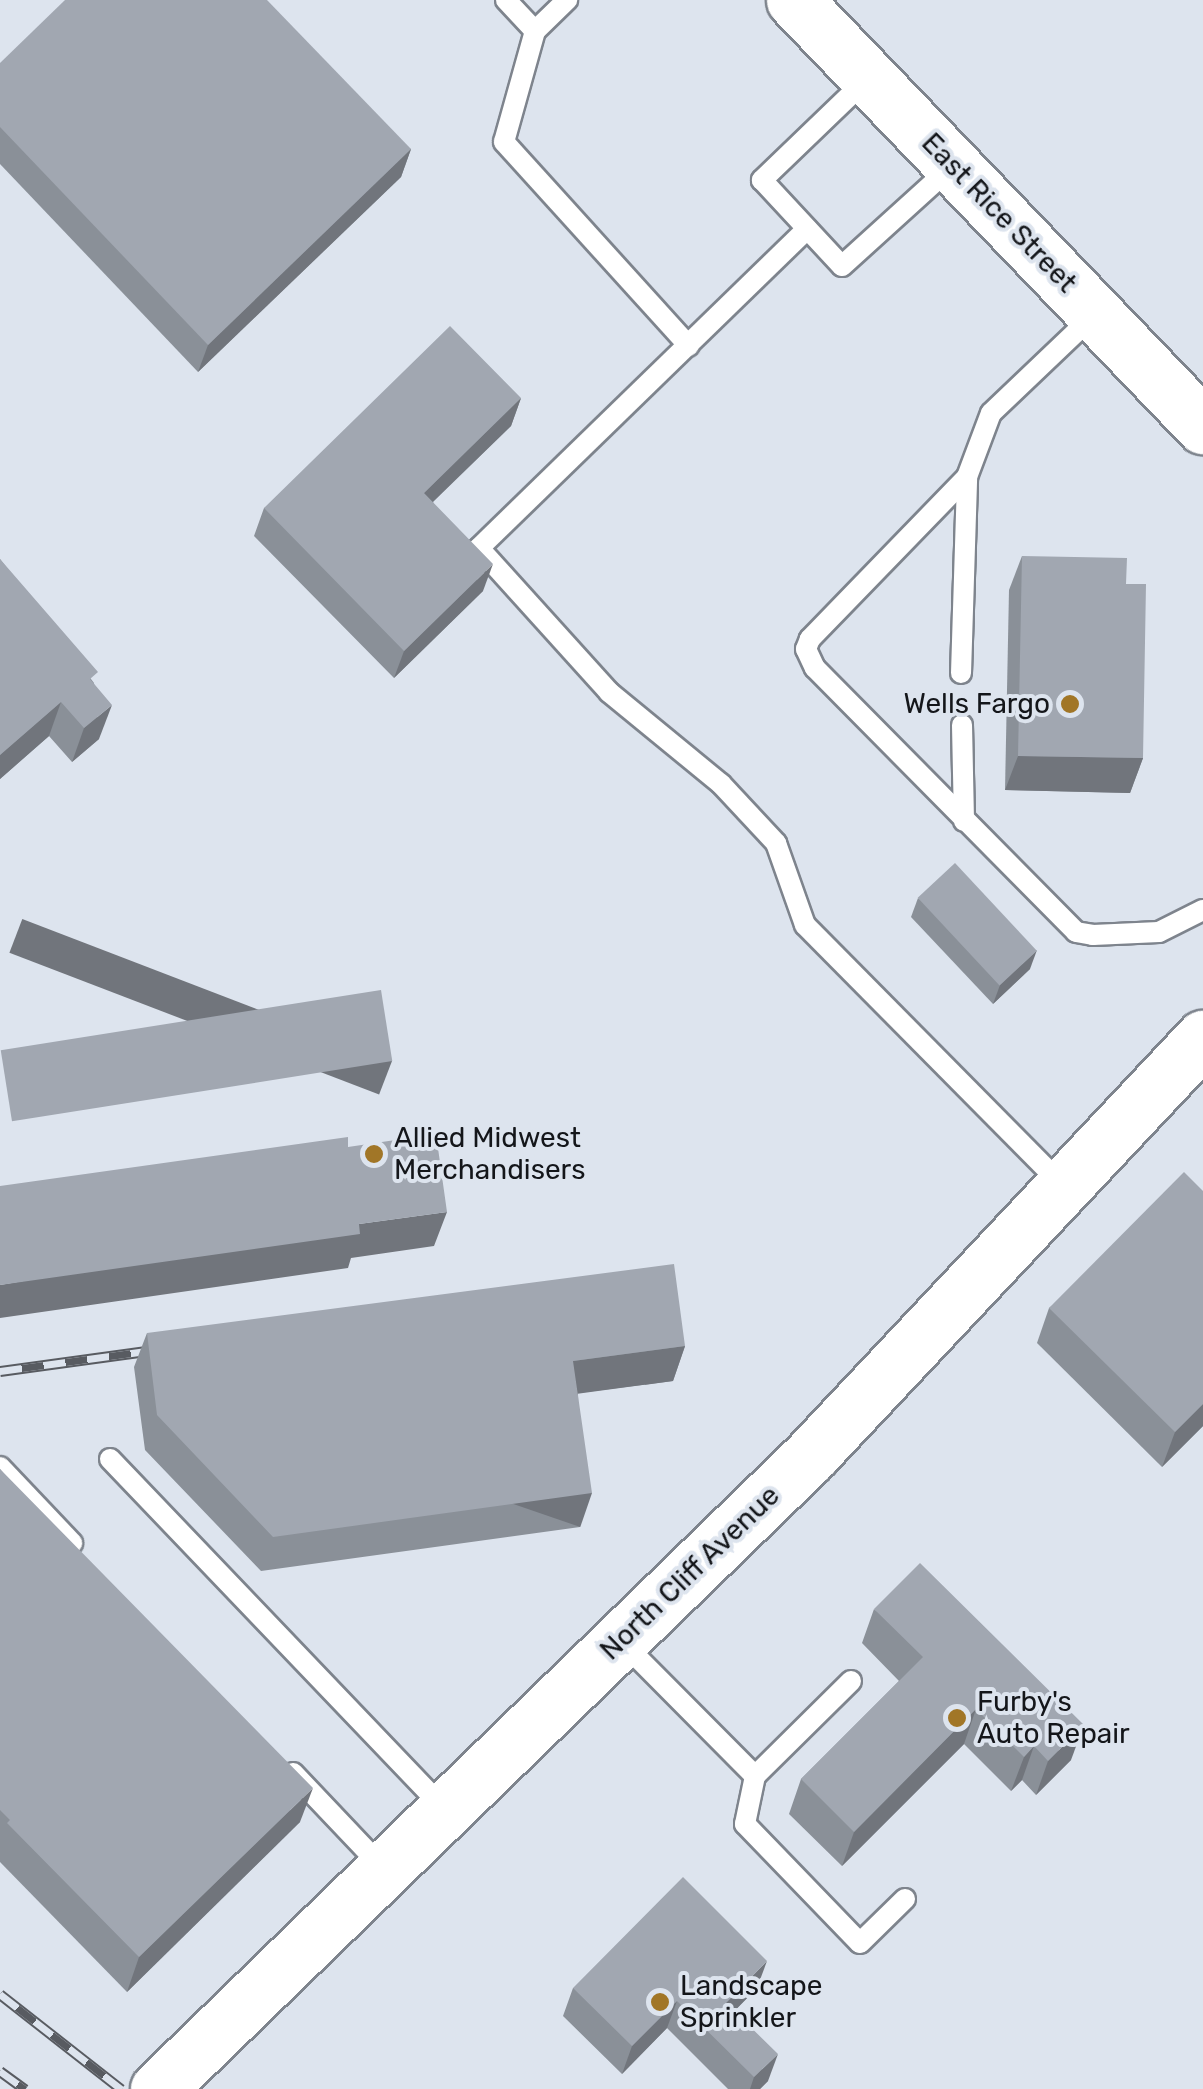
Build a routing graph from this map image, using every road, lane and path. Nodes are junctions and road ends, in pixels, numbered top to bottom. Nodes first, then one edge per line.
1 (506, 0) edge
2 (566, 0) edge
3 (794, 0) edge
4 (535, 31) junction
5 (868, 78) junction
6 (953, 165) junction
7 (807, 230) junction
8 (1096, 314) junction
9 (689, 346) junction
10 (1203, 426) edge
11 (967, 477) junction
12 (961, 673) dead end
13 (962, 725) dead end
14 (964, 821) junction
15 (1203, 910) edge
16 (1203, 1038) edge
17 (1062, 1186) junction
18 (110, 1459) dead end
19 (0, 1467) edge
20 (84, 1555) edge
21 (621, 1641) junction
22 (851, 1681) dead end
23 (275, 1755) edge
24 (755, 1776) junction
25 (446, 1810) junction
26 (385, 1870) junction
27 (905, 1900) dead end
28 (158, 2089) edge

1 - 4 lane
2 - 4 lane
3 - 5 main road, East Rice Street
4 - 9 lane
5 - 6 main road, East Rice Street
5 - 7 lane
6 - 7 lane
6 - 8 main road, East Rice Street
7 - 9 lane
8 - 10 main road, East Rice Street
8 - 11 lane
9 - 17 lane
11 - 12 lane
11 - 14 lane
13 - 14 lane
14 - 15 lane
16 - 17 main road, North Cliff Avenue
17 - 21 main road, North Cliff Avenue
18 - 25 lane
19 - 20 lane
21 - 24 lane
21 - 25 main road, North Cliff Avenue
22 - 24 lane
23 - 26 lane
24 - 27 lane
25 - 26 main road, North Cliff Avenue
26 - 28 main road, North Cliff Avenue

